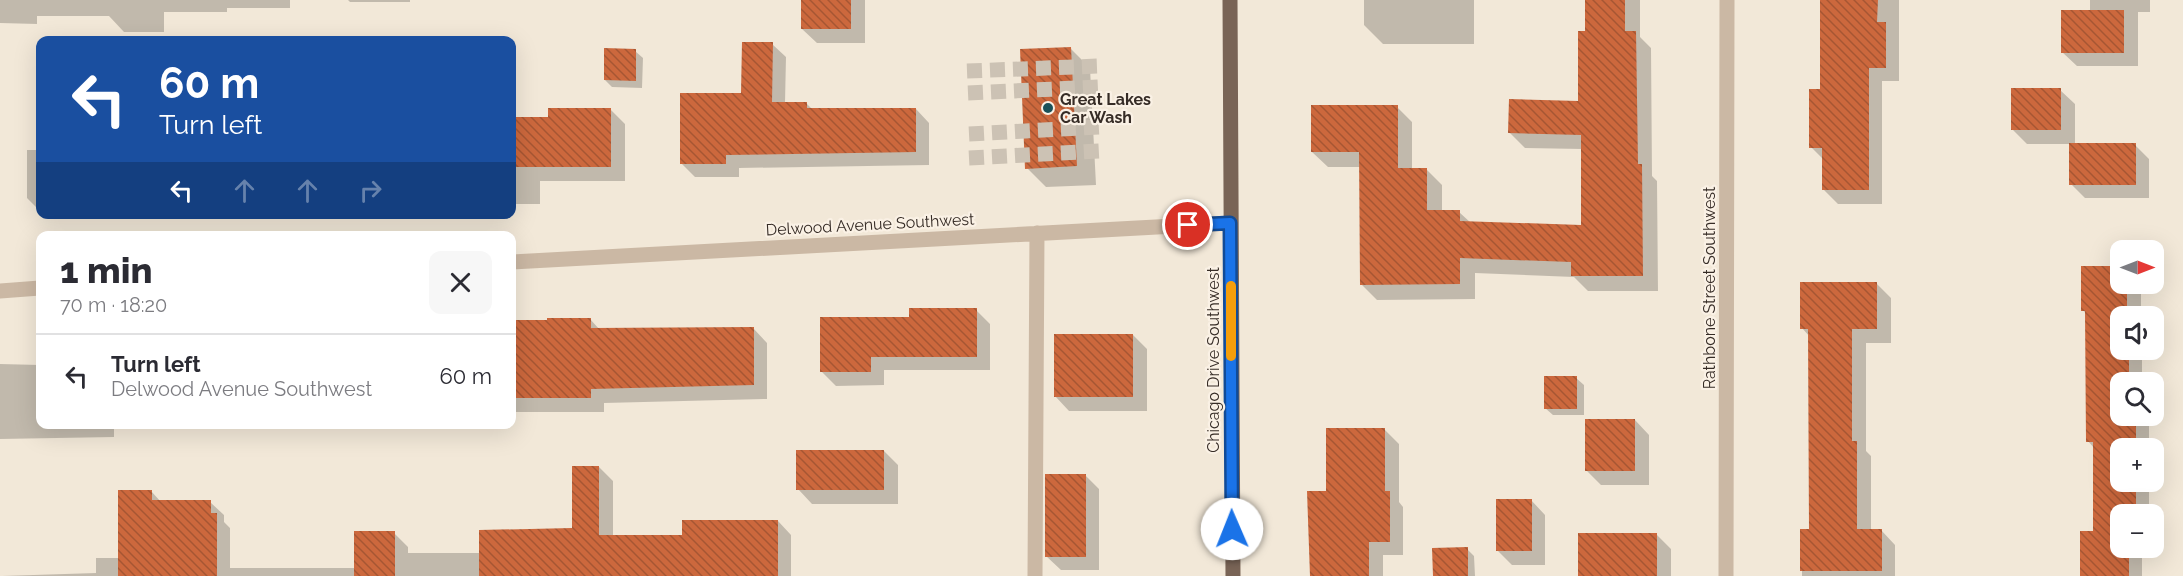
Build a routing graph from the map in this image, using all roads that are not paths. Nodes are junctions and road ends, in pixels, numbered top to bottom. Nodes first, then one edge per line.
1 (1230, 0) edge
2 (1727, 0) edge
3 (1230, 223) junction
4 (1037, 233) junction
5 (516, 262) edge
6 (36, 288) edge
7 (0, 291) edge
8 (1035, 576) edge
9 (1233, 576) edge
10 (1726, 576) edge

1 - 3 main road, Chicago Drive Southwest
2 - 10 street, Rathbone Street Southwest
3 - 4 street, Delwood Avenue Southwest
3 - 9 main road, Chicago Drive Southwest
4 - 5 street, Delwood Avenue Southwest
4 - 8 street
6 - 7 street

